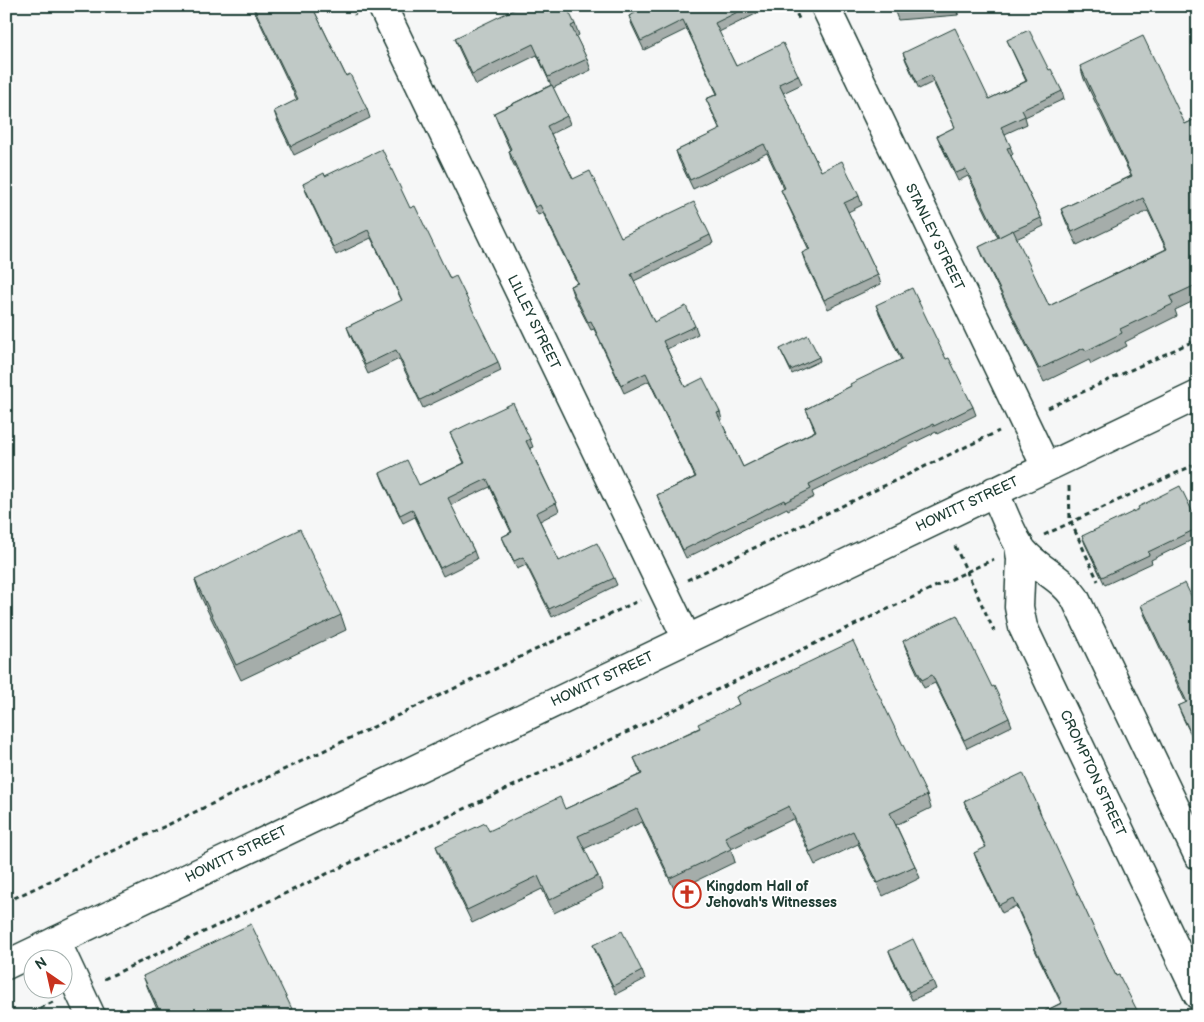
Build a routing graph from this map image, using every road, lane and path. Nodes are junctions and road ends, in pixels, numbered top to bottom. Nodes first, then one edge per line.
1 (382, 6) edge
2 (824, 6) edge
3 (1198, 339) edge
4 (1198, 395) edge
5 (1048, 408) junction
6 (1051, 414) dead end
7 (1023, 419) junction
8 (1055, 463) junction
9 (1198, 463) edge
10 (994, 491) junction
11 (1071, 523) junction
12 (1019, 546) junction
13 (1100, 585) edge
14 (663, 590) junction
15 (687, 639) junction
16 (1198, 855) edge
17 (6, 902) edge
18 (56, 941) junction
19 (6, 965) edge
20 (103, 980) dead end
21 (1198, 995) edge
22 (57, 1000) dead end
23 (24, 1016) edge
24 (91, 1016) edge

1 - 14 street, LILLEY STREET
2 - 7 street, STANLEY STREET
3 - 5 path
4 - 8 street, HOWITT STREET
5 - 6 path
5 - 7 path
7 - 8 street, STANLEY STREET
7 - 14 path
8 - 10 street, HOWITT STREET
8 - 11 path
9 - 11 path
10 - 12 street, CROMPTON STREET
10 - 15 street, HOWITT STREET
11 - 12 path
11 - 13 path
12 - 16 street, CROMPTON STREET
12 - 20 path
12 - 21 street, CROMPTON STREET
14 - 15 street, LILLEY STREET
14 - 17 path
15 - 18 street, HOWITT STREET
18 - 19 street, HOWITT STREET
18 - 24 street
22 - 23 path

